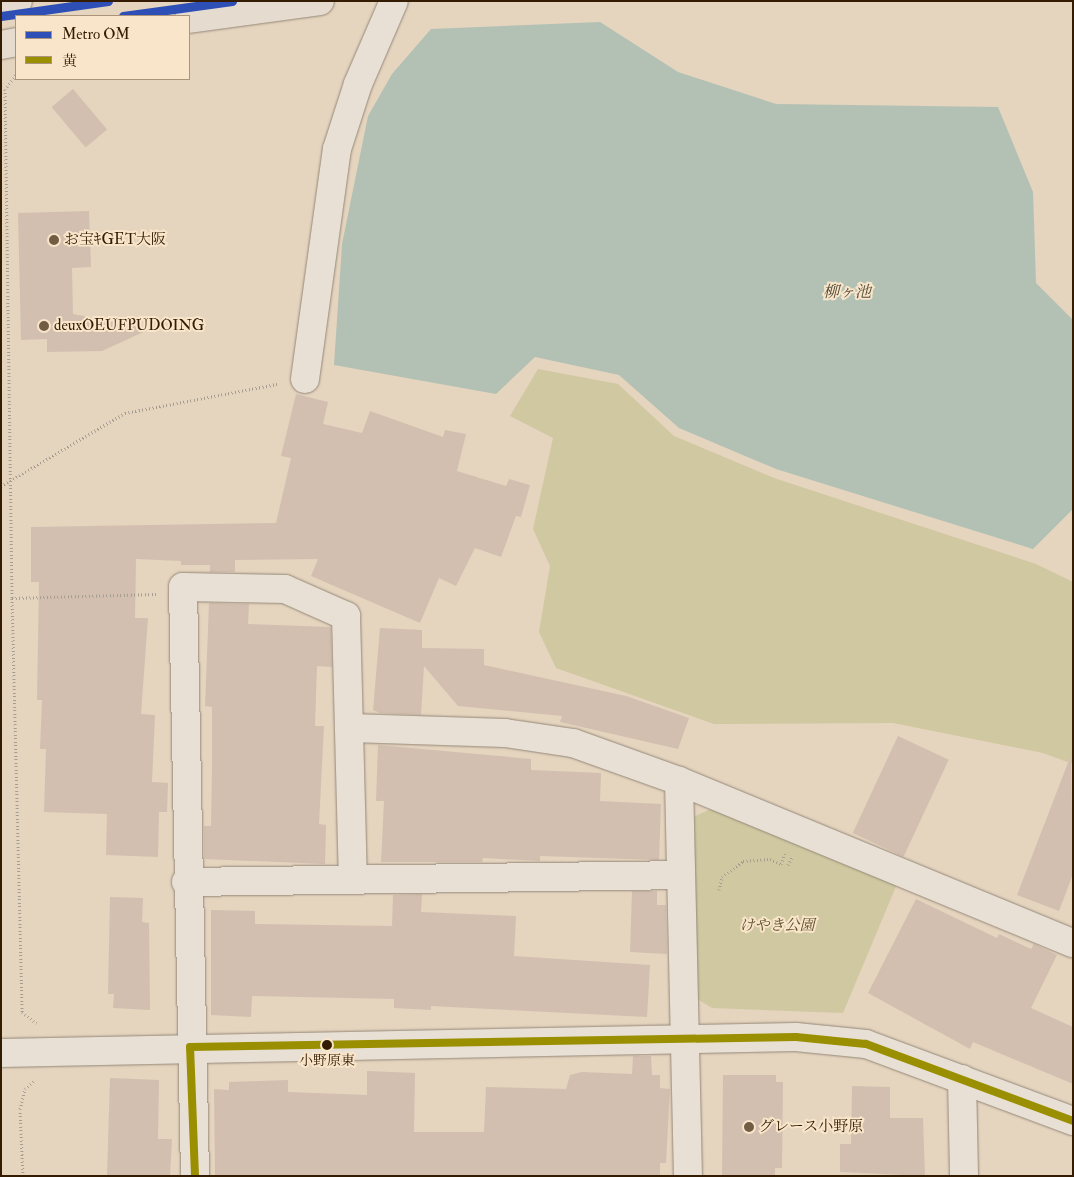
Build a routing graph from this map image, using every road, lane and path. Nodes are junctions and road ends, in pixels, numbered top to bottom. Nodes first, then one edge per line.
1 (18, 1) edge
2 (320, 1) edge
3 (394, 1) edge
4 (1, 4) edge
5 (190, 19) edge
6 (15, 42) edge
7 (1, 45) edge
8 (15, 77) edge
9 (305, 379) joint
10 (1, 486) edge
11 (183, 587) junction
12 (12, 598) junction
13 (351, 728) junction
14 (679, 781) junction
15 (789, 847) dead end
16 (678, 875) junction
17 (353, 878) junction
18 (186, 882) junction
19 (719, 890) dead end
20 (1073, 943) edge
21 (42, 1028) dead end
22 (684, 1036) junction
23 (190, 1047) junction
24 (1, 1053) edge
25 (37, 1078) dead end
26 (962, 1079) junction
27 (1073, 1121) edge
28 (23, 1176) edge
29 (195, 1176) edge
30 (688, 1176) edge
31 (964, 1176) edge

1 - 4 main road
2 - 5 main road
3 - 9 street
6 - 7 main road
8 - 12 path
9 - 10 path
11 - 12 path
11 - 13 street
11 - 18 street
12 - 21 path
13 - 14 street
13 - 17 street
14 - 16 street
14 - 20 street
15 - 19 path
16 - 17 street
16 - 22 street
17 - 18 street
18 - 23 street
22 - 23 street
22 - 26 street
22 - 30 street
23 - 24 street
23 - 29 street
25 - 28 path
26 - 27 street
26 - 31 street

